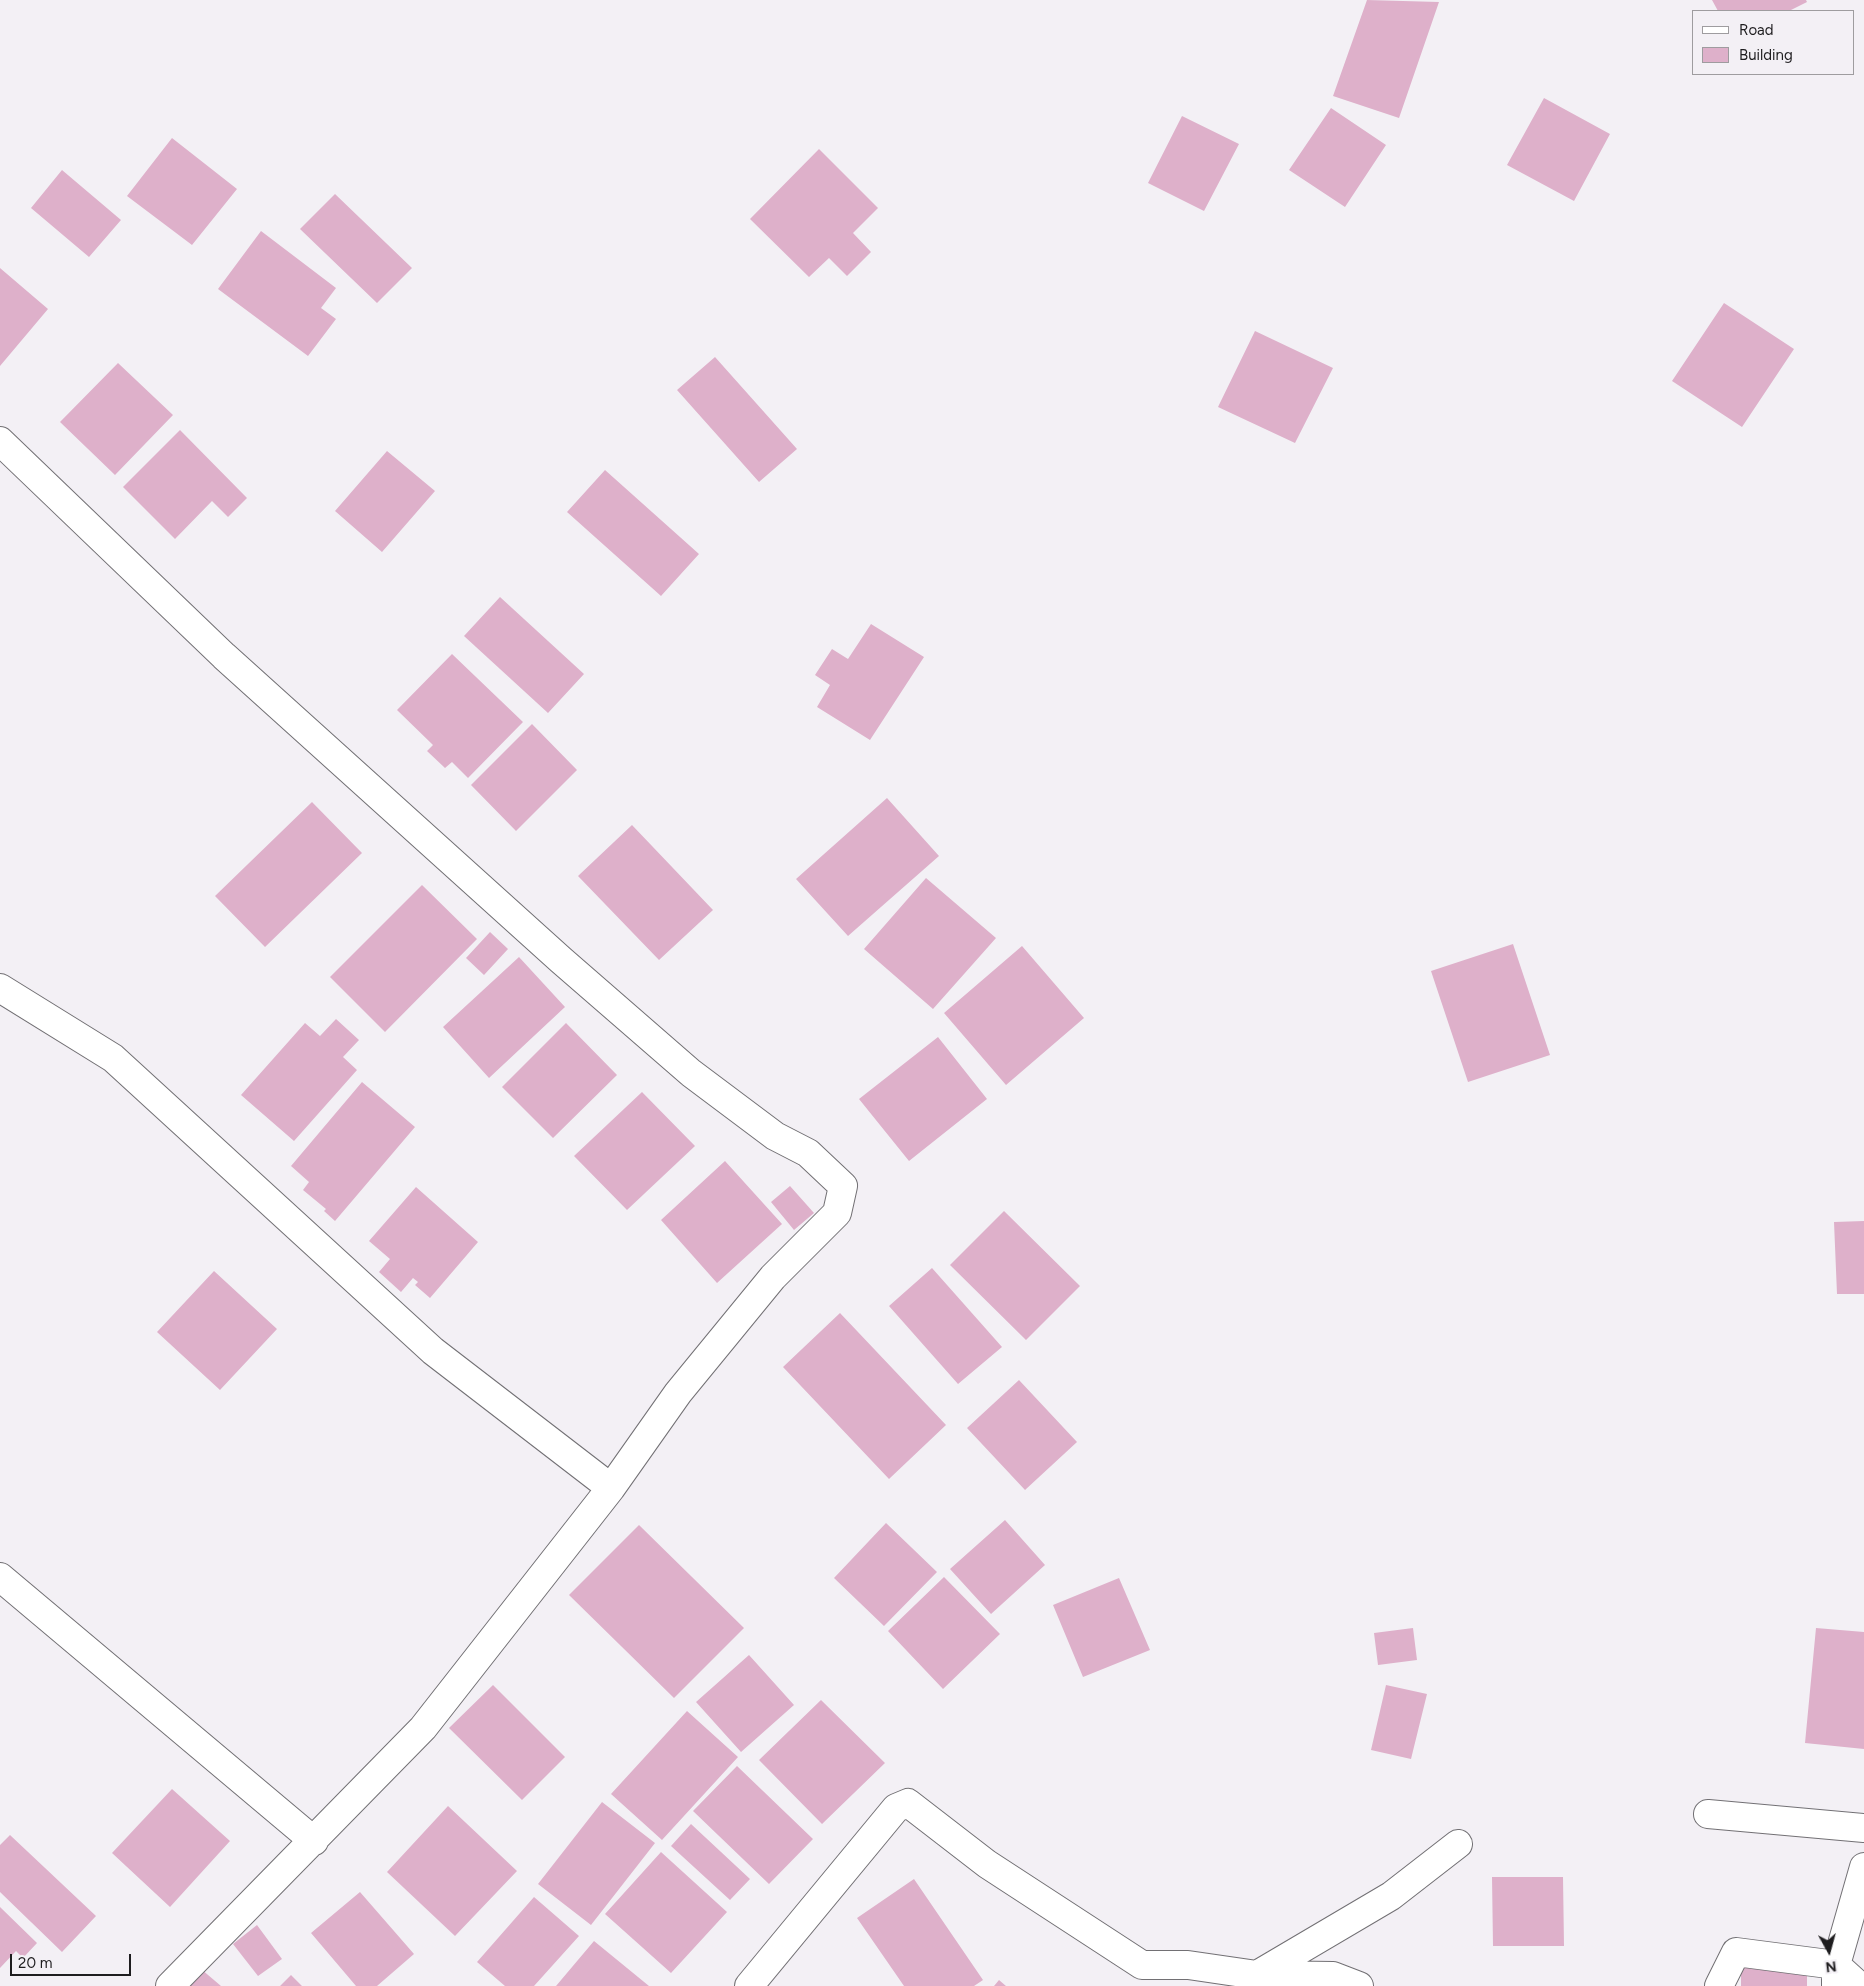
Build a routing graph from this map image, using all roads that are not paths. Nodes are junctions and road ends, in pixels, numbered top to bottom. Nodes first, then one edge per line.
1 (0, 441) edge
2 (0, 988) edge
3 (611, 1488) junction
4 (0, 1577) edge
5 (1708, 1814) dead end
6 (1864, 1828) edge
7 (314, 1841) junction
8 (1458, 1844) dead end
9 (1864, 1867) edge
10 (1257, 1975) junction
11 (1836, 1976) edge
12 (170, 1986) edge
13 (749, 1986) edge
14 (1360, 1986) edge
15 (1719, 1986) edge
16 (1859, 1986) edge

1 - 3 street
2 - 3 street
3 - 7 street
4 - 7 street
5 - 6 street
7 - 12 street
8 - 10 street
9 - 11 street
10 - 13 street
10 - 14 street
11 - 15 street
11 - 16 street

